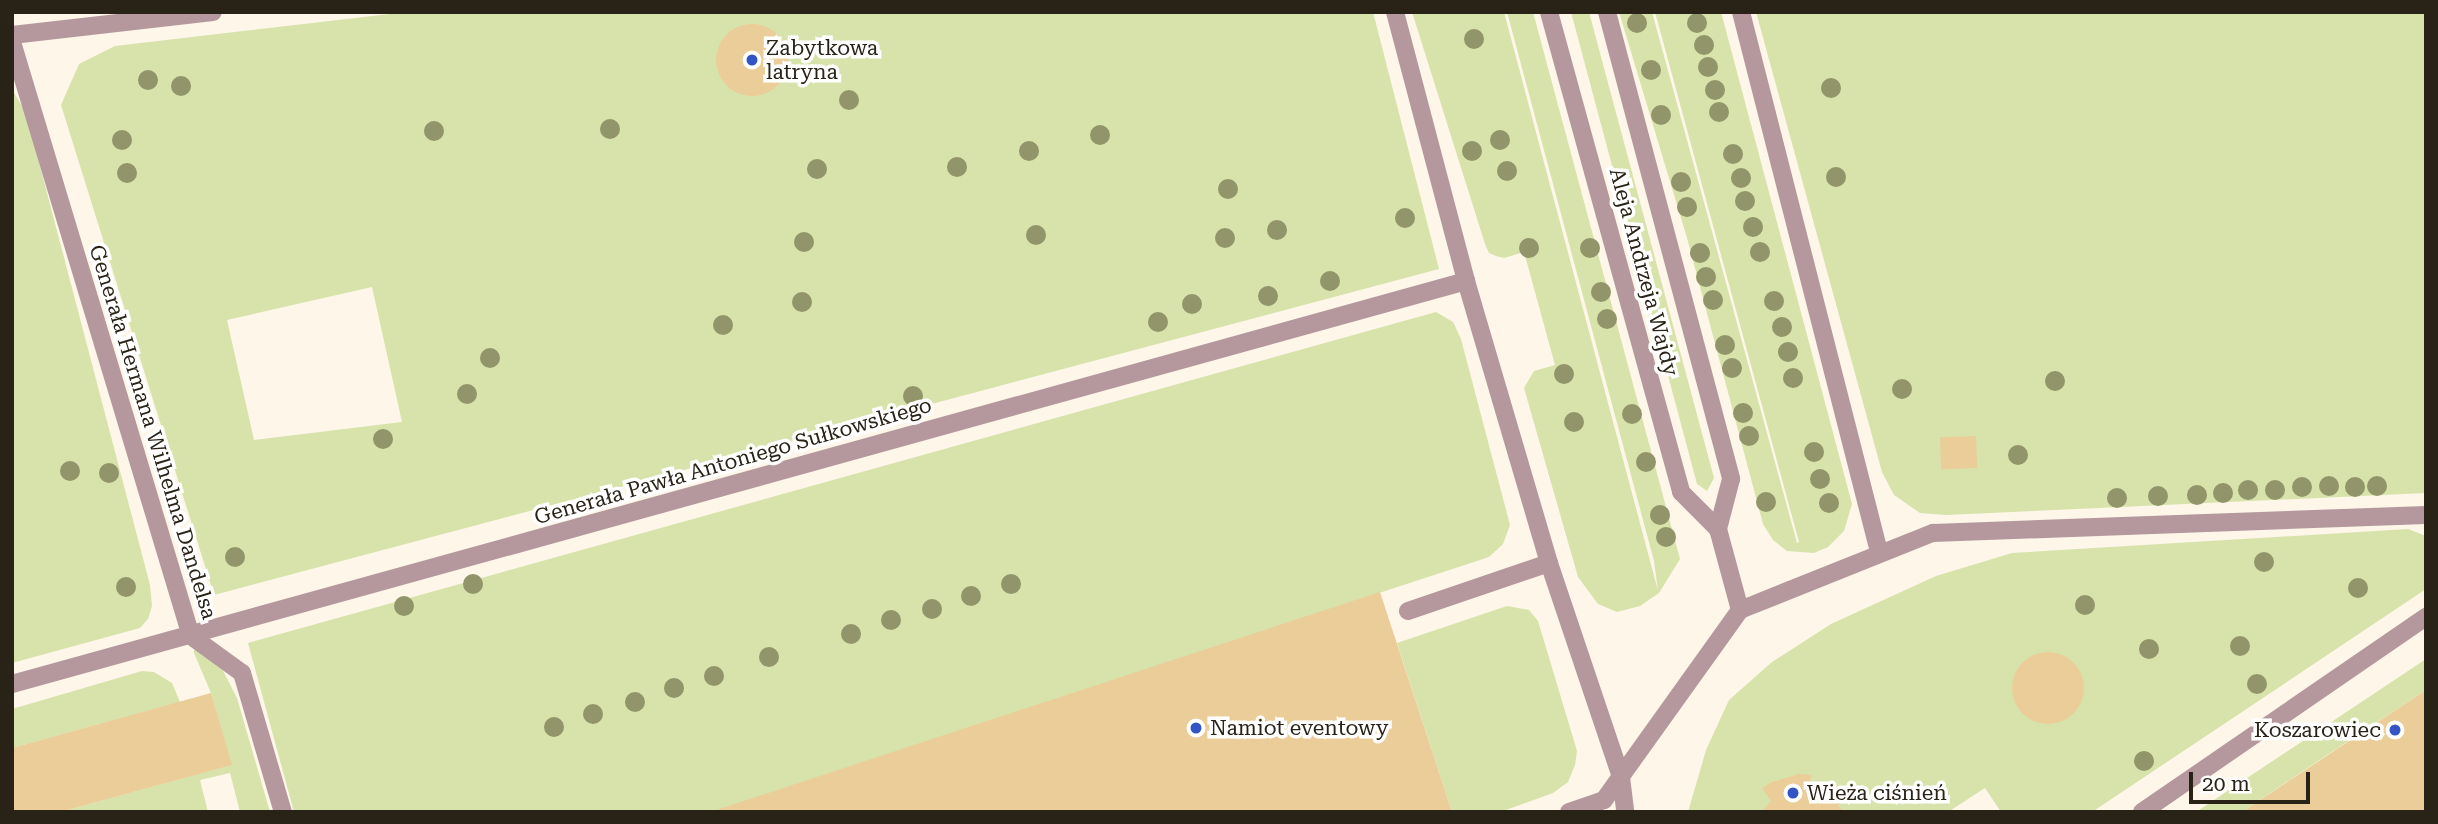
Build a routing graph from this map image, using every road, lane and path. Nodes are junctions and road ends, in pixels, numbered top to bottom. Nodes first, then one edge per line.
1 (213, 12) edge
2 (1395, 12) edge
3 (1549, 12) edge
4 (1607, 12) edge
5 (1741, 12) edge
6 (12, 35) edge
7 (12, 42) edge
8 (1466, 281) junction
9 (2426, 515) edge
10 (1718, 529) junction
11 (1879, 552) junction
12 (1549, 563) junction
13 (1740, 610) junction
14 (1408, 611) dead end
15 (2426, 617) edge
16 (191, 636) junction
17 (12, 684) edge
18 (1621, 777) junction
19 (283, 812) edge
20 (1569, 812) edge
21 (1626, 812) edge
22 (2142, 812) edge

1 - 6 lane
2 - 8 lane
3 - 10 lane, Aleja Andrzeja Wajdy
4 - 10 lane, Aleja Andrzeja Wajdy
5 - 11 lane
7 - 16 lane, Generała Hermana Wilhelma Dandelsa
8 - 12 lane
8 - 16 lane, Generała Pawła Antoniego Sułkowskiego
9 - 11 lane
10 - 13 lane, Aleja Andrzeja Wajdy
11 - 13 lane
12 - 14 lane
12 - 18 lane
13 - 18 lane
15 - 22 lane
16 - 17 lane, Generała Pawła Antoniego Sułkowskiego
16 - 19 lane, Generała Hermana Wilhelma Dandelsa
18 - 20 lane
18 - 21 lane

